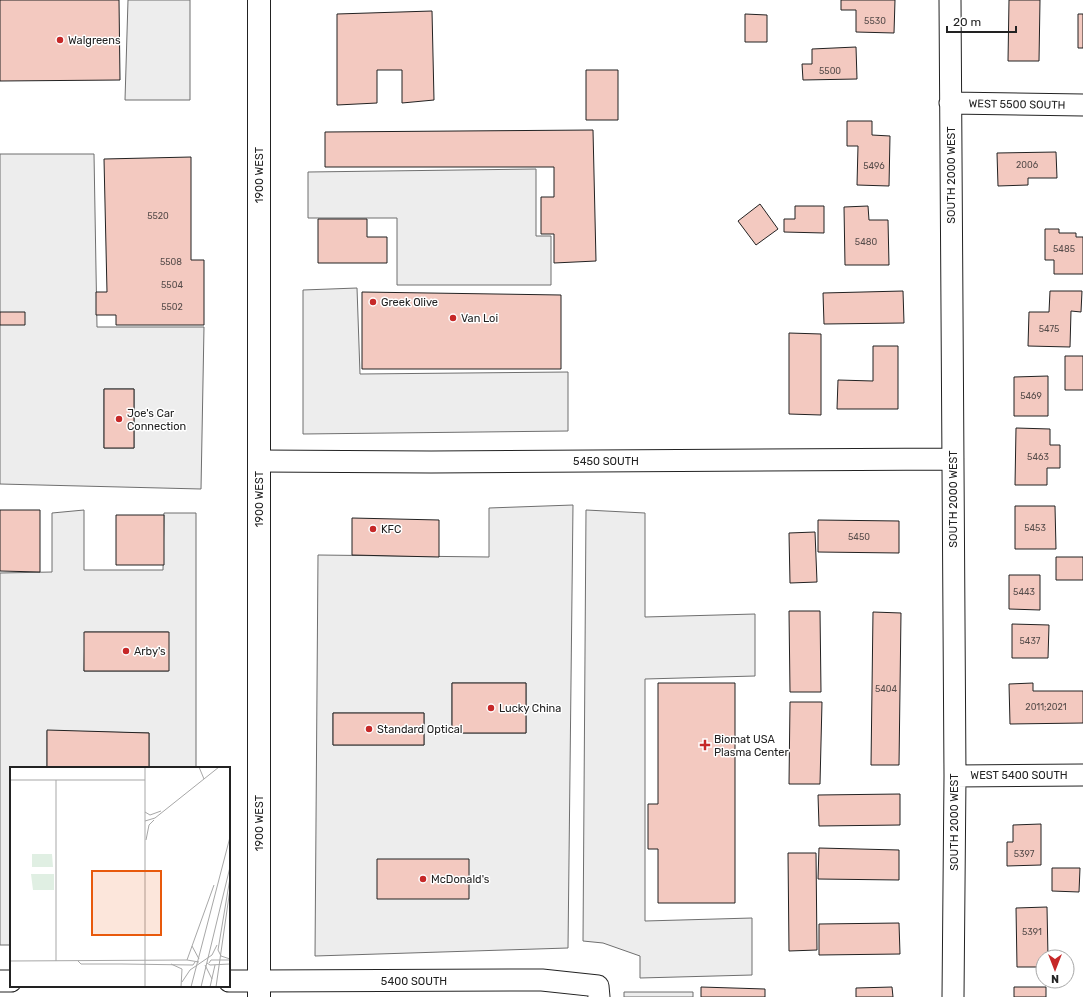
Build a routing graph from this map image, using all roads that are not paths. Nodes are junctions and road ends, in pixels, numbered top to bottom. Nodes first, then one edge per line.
1 (258, 0) edge
2 (950, 0) edge
3 (950, 103) junction
4 (1083, 104) edge
5 (953, 459) junction
6 (258, 461) junction
7 (1083, 775) edge
8 (955, 776) junction
9 (230, 981) edge
10 (259, 989) edge
11 (598, 992) edge
12 (953, 997) edge

1 - 6 main road, 1900 WEST
2 - 3 street, SOUTH 2000 WEST
3 - 4 street, WEST 5500 SOUTH
3 - 5 street, SOUTH 2000 WEST
5 - 6 street, 5450 SOUTH
5 - 8 street, SOUTH 2000 WEST
6 - 10 main road, 1900 WEST
7 - 8 street, WEST 5400 SOUTH
8 - 12 street, SOUTH 2000 WEST
9 - 10 street, 5400 SOUTH
10 - 11 street, 5400 SOUTH

